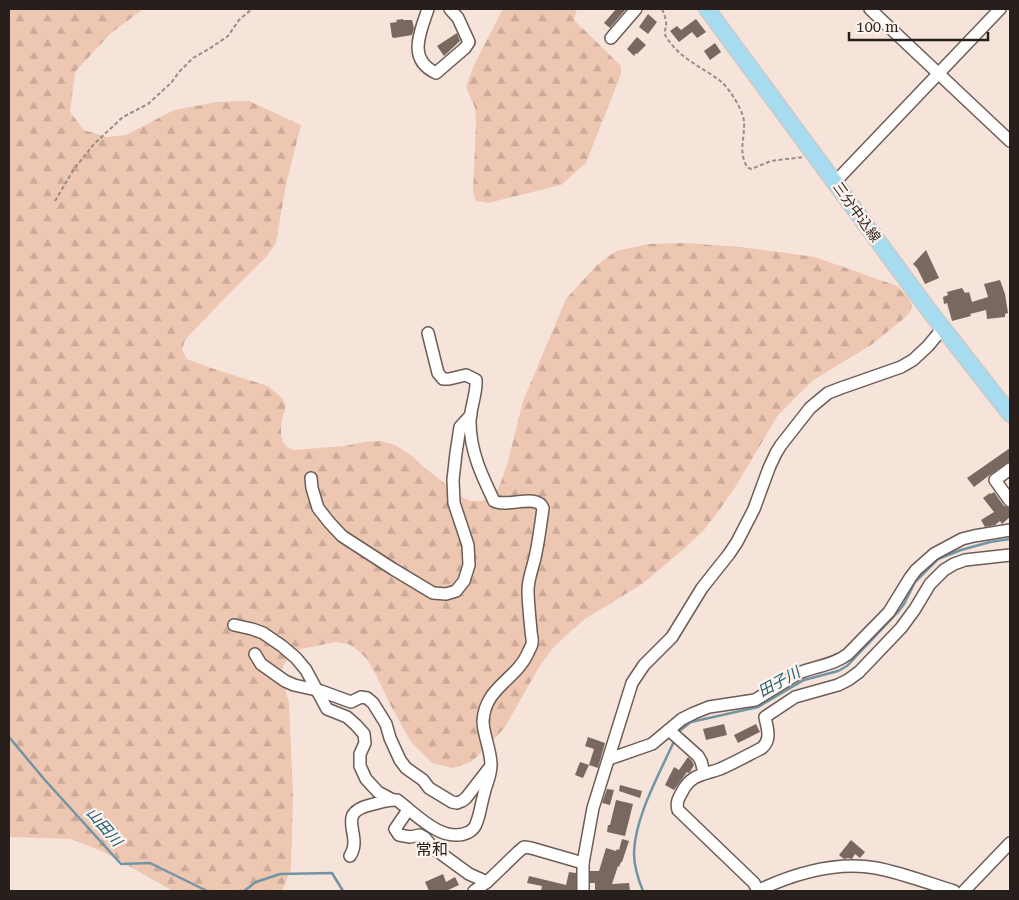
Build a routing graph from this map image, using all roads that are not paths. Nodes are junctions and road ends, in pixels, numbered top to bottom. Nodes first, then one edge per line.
1 (428, 9) edge
2 (450, 9) edge
3 (636, 9) edge
4 (706, 9) edge
5 (870, 9) edge
6 (1000, 9) edge
7 (611, 38) dead end
8 (938, 74) junction
9 (1010, 141) edge
10 (835, 182) junction
11 (943, 328) junction
12 (428, 334) dead end
13 (1010, 414) edge
14 (471, 415) junction
15 (1010, 468) edge
16 (311, 478) dead end
17 (1010, 501) edge
18 (1010, 530) edge
19 (1010, 555) edge
20 (234, 625) dead end
21 (255, 654) dead end
22 (317, 690) junction
23 (670, 731) junction
24 (609, 759) junction
25 (491, 766) junction
26 (704, 773) junction
27 (391, 800) junction
28 (408, 810) junction
29 (1010, 843) edge
30 (350, 856) dead end
31 (583, 863) junction
32 (487, 882) junction
33 (474, 891) edge
34 (583, 891) edge
35 (757, 891) edge
36 (954, 891) edge
37 (964, 891) edge

1 - 2 street
3 - 7 street
4 - 10 main road, 三分中込線
5 - 8 street
6 - 8 street
8 - 9 street
8 - 10 street
10 - 11 main road, 三分中込線
11 - 13 main road, 三分中込線
11 - 24 street
12 - 14 street
14 - 16 street
14 - 25 street
15 - 17 street
18 - 23 street
19 - 26 street
20 - 22 street
21 - 22 street
22 - 25 street
22 - 27 street
23 - 24 street
23 - 26 street
24 - 31 street
25 - 28 street
26 - 35 street
27 - 28 street
27 - 30 street
28 - 32 street
29 - 37 street
31 - 32 street
31 - 34 street
32 - 33 street
35 - 36 street

